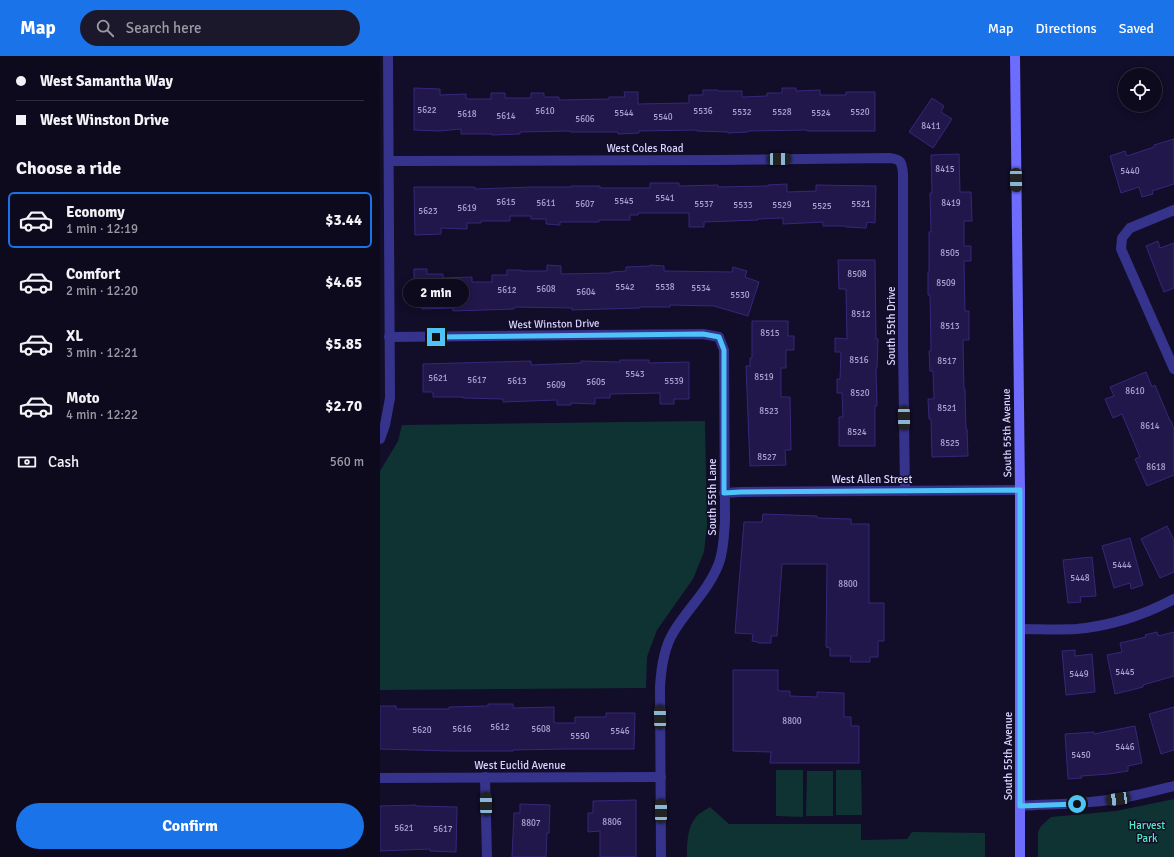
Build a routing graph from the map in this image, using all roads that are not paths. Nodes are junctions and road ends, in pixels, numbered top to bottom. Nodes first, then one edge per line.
1 (388, 56) edge
2 (1015, 56) edge
3 (389, 161) junction
4 (901, 162) joint
5 (1174, 210) edge
6 (389, 337) junction
7 (719, 337) joint
8 (1174, 369) edge
9 (380, 438) edge
10 (1020, 490) junction
11 (905, 491) junction
12 (724, 493) junction
13 (1174, 600) edge
14 (1020, 629) junction
15 (485, 777) junction
16 (661, 777) junction
17 (380, 778) edge
18 (1174, 786) edge
19 (1020, 806) junction
20 (486, 857) edge
21 (661, 857) edge
22 (1020, 857) edge

1 - 3 street
2 - 10 street, South 55th Avenue
3 - 4 street, West Coles Road
3 - 6 street
4 - 11 street, South 55th Drive
5 - 8 street
6 - 7 street, West Winston Drive
6 - 9 street
7 - 12 street, South 55th Lane
10 - 11 street, West Allen Street
10 - 14 street, South 55th Avenue
11 - 12 street, West Allen Street
12 - 16 street, South 55th Lane
13 - 14 street
14 - 19 street, South 55th Avenue
15 - 16 street, West Euclid Avenue
15 - 17 street, West Euclid Avenue
15 - 20 street
16 - 21 street, South 55th Lane
18 - 19 street
19 - 22 street, South 55th Avenue

